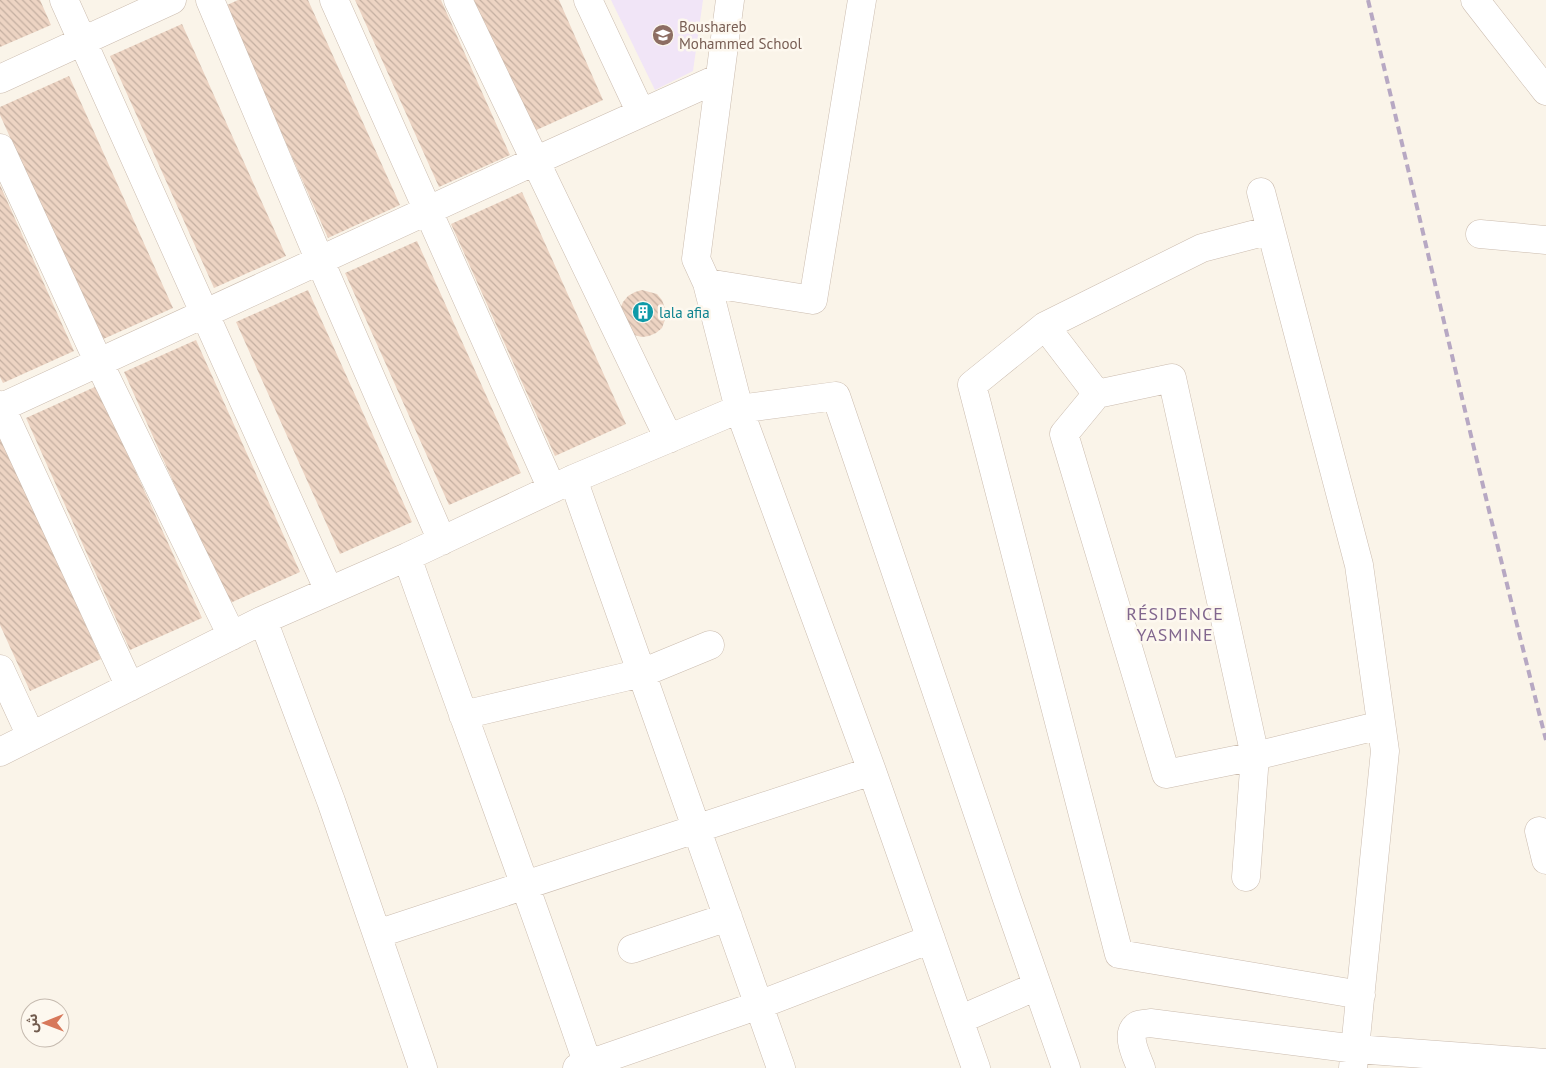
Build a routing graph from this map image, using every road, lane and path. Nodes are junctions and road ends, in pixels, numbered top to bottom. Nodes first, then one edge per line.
1 (64, 0) edge
2 (172, 0) edge
3 (210, 0) edge
4 (334, 0) edge
5 (458, 0) edge
6 (588, 0) edge
7 (730, 0) edge
8 (862, 0) edge
9 (1475, 0) edge
10 (82, 42) junction
11 (719, 78) junction
12 (0, 79) edge
13 (1546, 91) edge
14 (641, 114) junction
15 (0, 148) edge
16 (536, 161) junction
17 (1261, 192) dead end
18 (428, 210) junction
19 (1271, 230) junction
20 (1480, 234) dead end
21 (1546, 240) edge
22 (320, 261) junction
23 (707, 283) junction
24 (205, 314) junction
25 (1045, 326) junction
26 (99, 363) junction
27 (1097, 394) junction
28 (0, 407) edge
29 (739, 410) junction
30 (669, 439) junction
31 (563, 484) junction
32 (442, 541) junction
33 (407, 557) junction
34 (329, 591) junction
35 (262, 620) junction
36 (232, 636) junction
37 (710, 646) dead end
38 (0, 669) edge
39 (642, 673) junction
40 (130, 686) junction
41 (463, 715) junction
42 (1381, 725) junction
43 (31, 736) junction
44 (0, 752) edge
45 (1255, 756) junction
46 (872, 770) junction
47 (696, 828) junction
48 (1539, 831) dead end
49 (1546, 860) edge
50 (1246, 877) dead end
51 (524, 885) junction
52 (728, 917) junction
53 (377, 934) junction
54 (931, 939) junction
55 (632, 949) dead end
56 (1037, 986) junction
57 (1361, 995) junction
58 (759, 1005) junction
59 (959, 1020) junction
60 (1354, 1058) edge
61 (1546, 1063) edge
62 (585, 1067) edge
63 (424, 1068) edge
64 (781, 1068) edge
65 (976, 1068) edge
66 (1066, 1068) edge
67 (1141, 1068) edge

1 - 10 street
2 - 10 street
3 - 22 street
4 - 18 street
5 - 16 street
6 - 14 street
7 - 11 street
8 - 23 street
9 - 13 street
10 - 12 street
10 - 24 street
11 - 14 street
11 - 23 street
14 - 16 street
15 - 26 street
16 - 18 street
16 - 30 street
17 - 19 street
18 - 22 street
18 - 31 street
19 - 25 street
19 - 42 street
20 - 21 street
22 - 24 street
22 - 32 street
23 - 29 street
24 - 26 street
24 - 34 street
25 - 27 street
25 - 57 street
26 - 28 street
26 - 36 street
27 - 45 street
27 - 45 street
28 - 40 street
29 - 30 street
29 - 46 street
29 - 56 street
30 - 31 street
31 - 32 street
31 - 39 street
32 - 33 street
33 - 34 street
33 - 41 street
34 - 35 street
35 - 36 street
35 - 53 street
36 - 40 street
37 - 39 street
38 - 43 street
39 - 41 street
39 - 47 street
40 - 43 street
41 - 51 street
42 - 45 street
42 - 57 street
43 - 44 street
45 - 50 street
46 - 47 street
46 - 54 street
47 - 51 street
47 - 52 street
48 - 49 street
51 - 53 street
51 - 62 street
52 - 55 street
52 - 58 street
53 - 63 street
54 - 58 street
54 - 59 street
56 - 59 street
56 - 66 street
57 - 60 street
58 - 62 street
58 - 64 street
59 - 65 street
60 - 61 street
60 - 67 street

